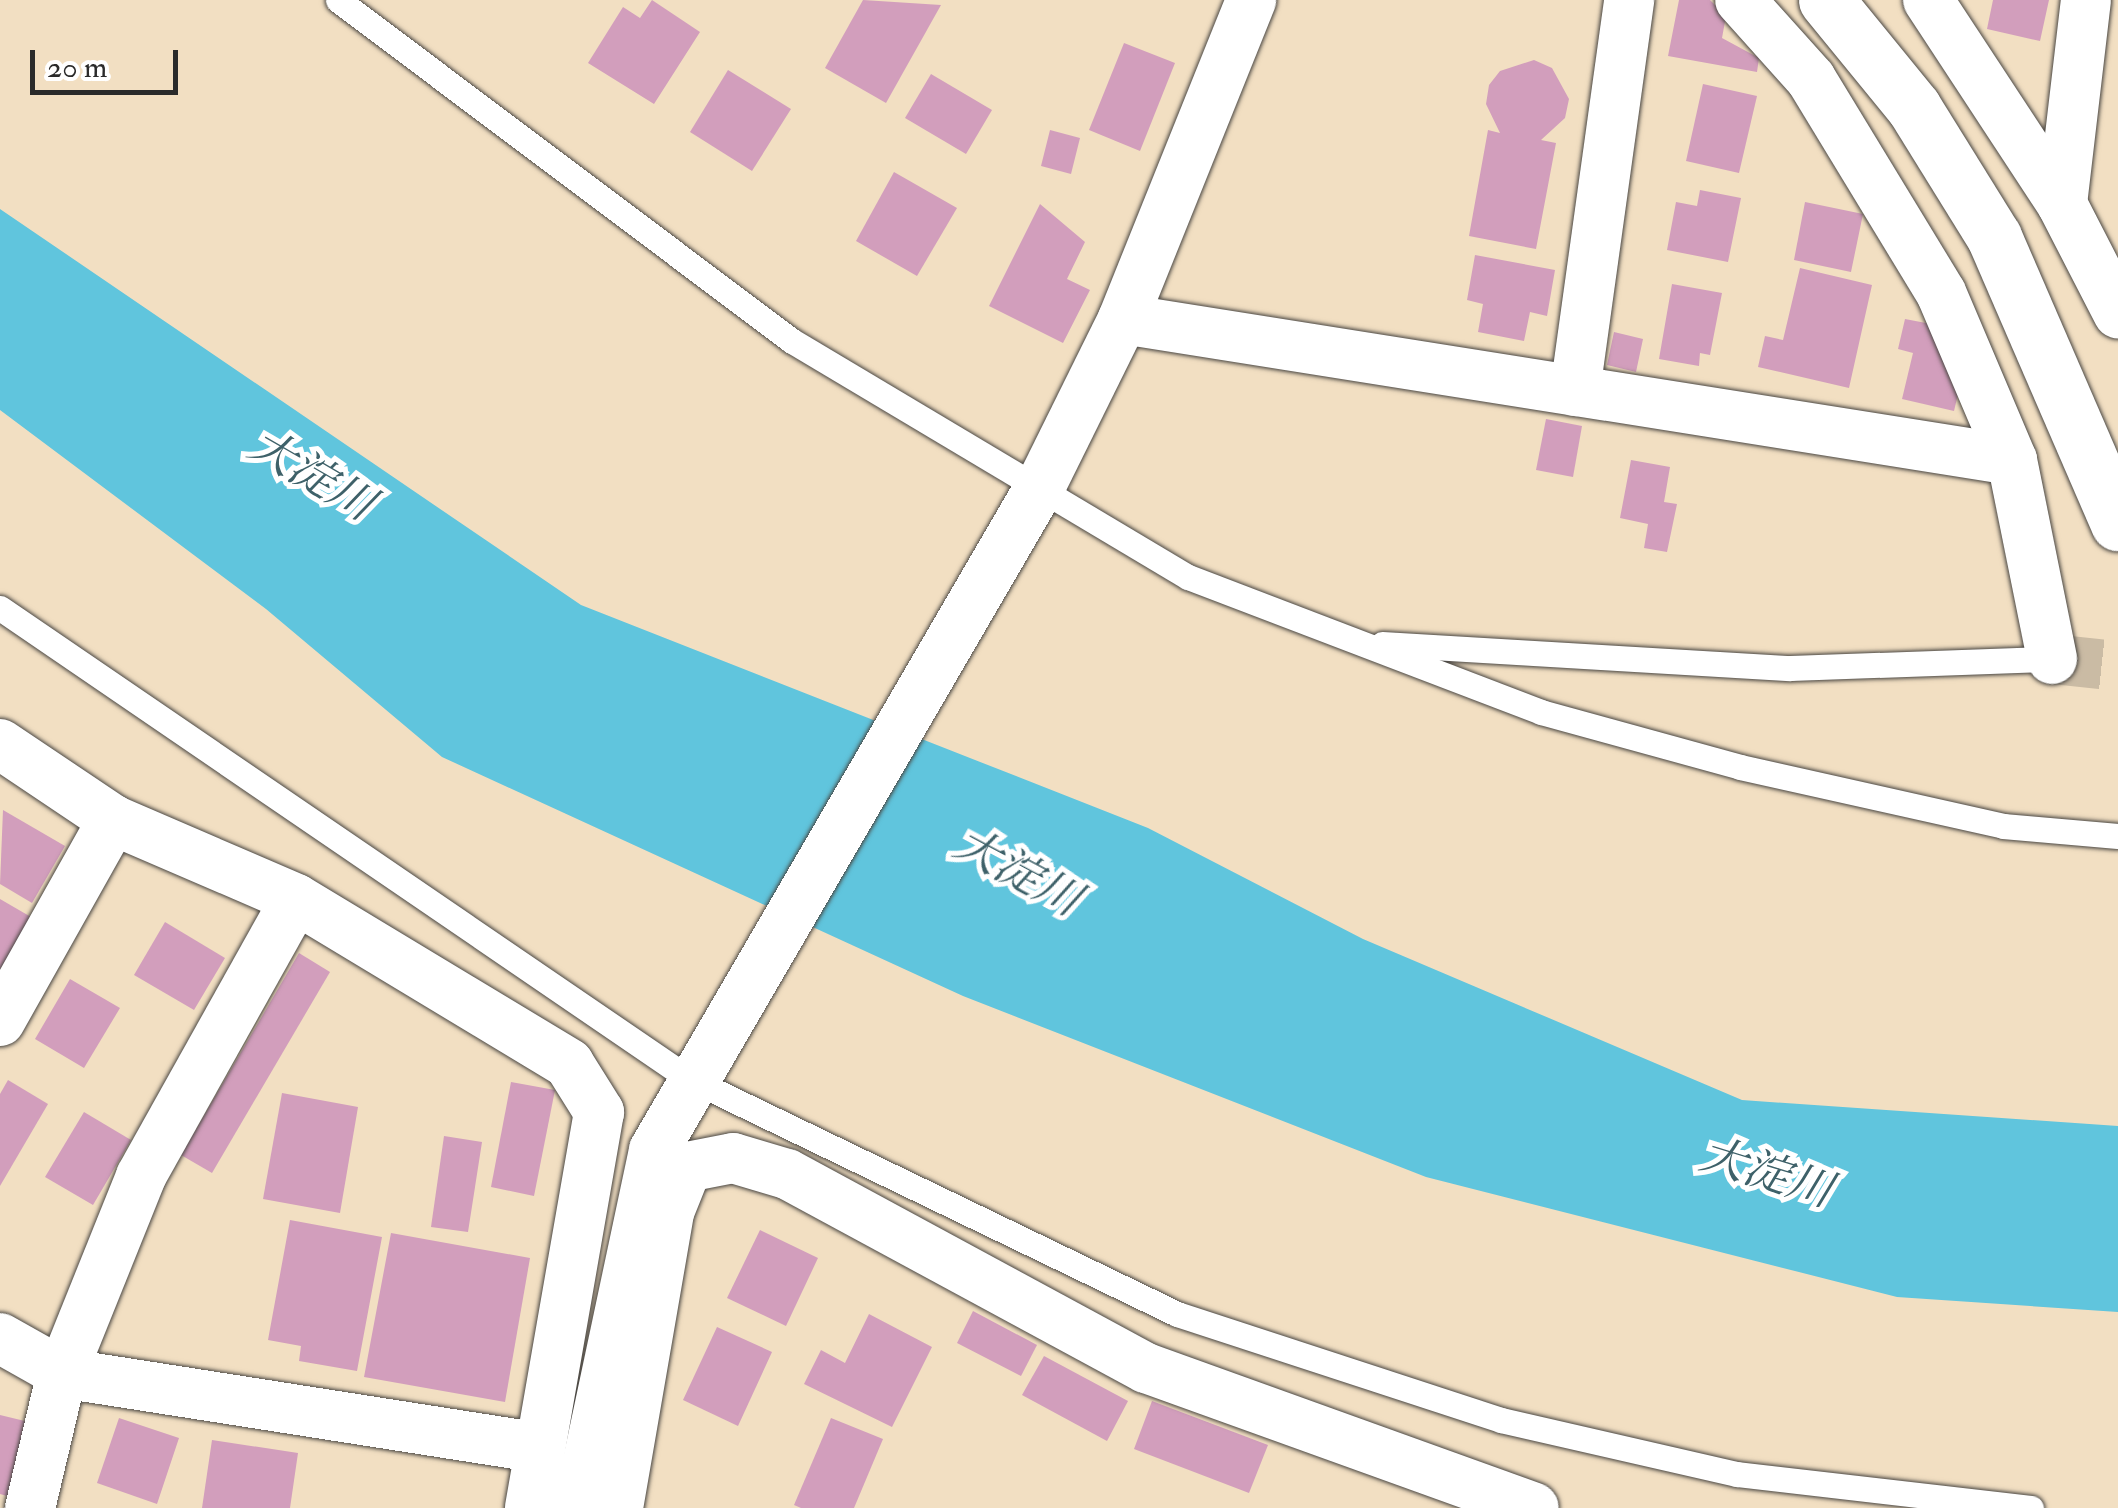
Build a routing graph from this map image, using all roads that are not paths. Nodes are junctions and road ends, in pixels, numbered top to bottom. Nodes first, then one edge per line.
1 (338, 0) edge
2 (1251, 0) edge
3 (1629, 0) edge
4 (1740, 0) edge
5 (1826, 0) edge
6 (1928, 0) edge
7 (2086, 0) edge
8 (2062, 204) junction
9 (2118, 312) edge
10 (1123, 319) junction
11 (1575, 391) junction
12 (2012, 460) junction
13 (1041, 485) junction
14 (2118, 524) edge
15 (0, 608) edge
16 (1351, 642) junction
17 (2052, 659) joint
18 (0, 744) edge
19 (114, 820) junction
20 (2118, 836) edge
21 (296, 899) junction
22 (0, 1020) edge
23 (702, 1066) junction
24 (0, 1338) edge
25 (62, 1374) junction
26 (537, 1447) junction
27 (30, 1508) edge
28 (530, 1508) edge
29 (578, 1508) edge
30 (618, 1508) edge
31 (1534, 1508) edge
32 (2030, 1508) edge

1 - 13 lane
2 - 10 street
3 - 11 street
4 - 12 street
5 - 14 street
6 - 8 street
7 - 8 street
8 - 9 street
10 - 11 street
10 - 13 street
11 - 12 street
12 - 17 street
13 - 16 lane
13 - 23 street
15 - 23 lane
16 - 17 lane
16 - 20 lane
18 - 19 street
19 - 21 street
19 - 22 street
21 - 25 street
21 - 26 street
23 - 29 street
23 - 32 lane
24 - 25 street
25 - 26 street
25 - 27 street
26 - 28 street
30 - 31 street

